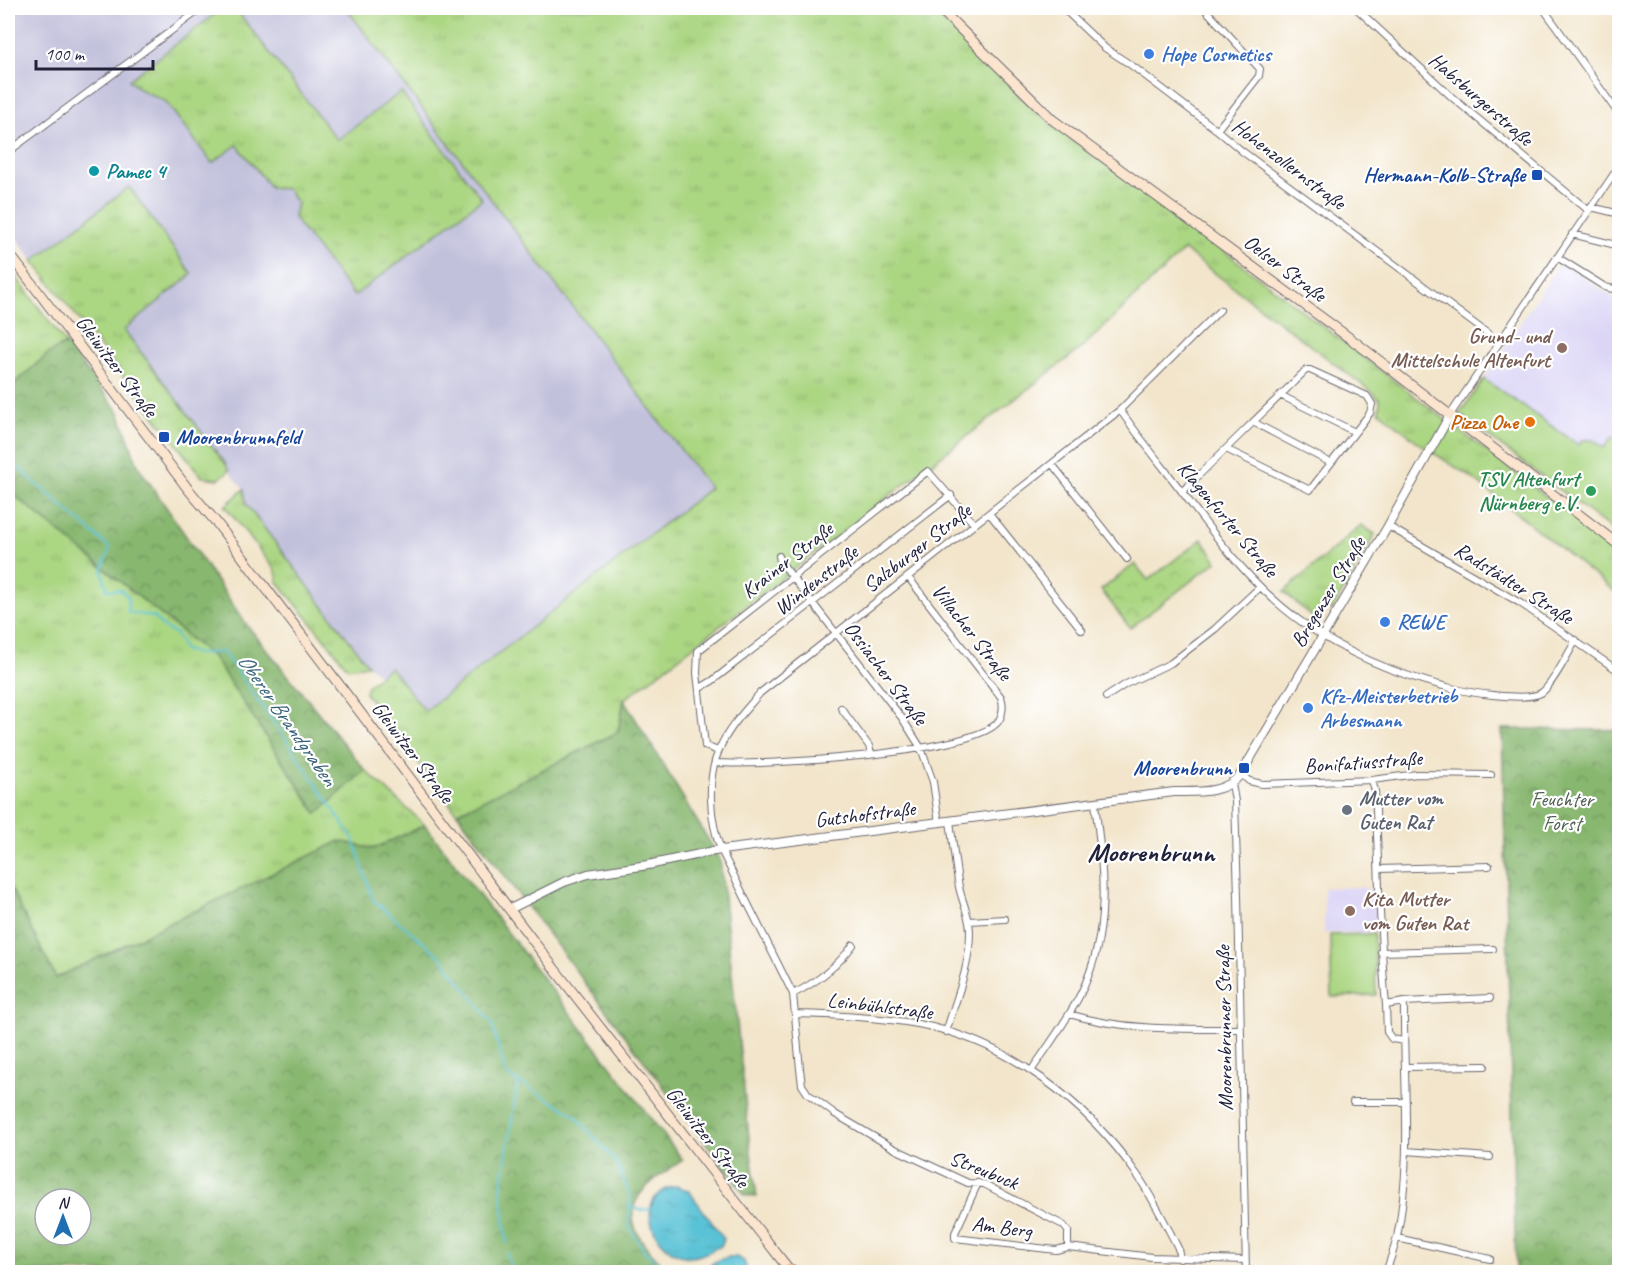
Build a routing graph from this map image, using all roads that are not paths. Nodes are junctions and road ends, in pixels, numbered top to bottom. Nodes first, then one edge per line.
1 (202, 8) edge
2 (939, 8) edge
3 (1063, 8) edge
4 (1204, 8) edge
5 (1356, 8) edge
6 (1543, 8) edge
7 (1620, 116) edge
8 (1217, 130) junction
9 (8, 152) edge
10 (1620, 165) edge
11 (1611, 177) junction
12 (1620, 179) edge
13 (1589, 209) junction
14 (1620, 214) edge
15 (1572, 234) junction
16 (1620, 246) edge
17 (8, 252) edge
18 (1557, 257) junction
19 (1620, 285) edge
20 (1220, 310) dead end
21 (1499, 342) junction
22 (1280, 395) junction
23 (1120, 410) junction
24 (1450, 415) junction
25 (1253, 422) junction
26 (1355, 432) junction
27 (1226, 449) junction
28 (1331, 463) junction
29 (1052, 464) junction
30 (1182, 492) junction
31 (951, 495) junction
32 (989, 513) junction
33 (974, 524) junction
34 (1388, 526) junction
35 (1620, 546) edge
36 (779, 556) dead end
37 (1127, 559) dead end
38 (792, 576) junction
39 (908, 577) junction
40 (1260, 587) junction
41 (812, 604) junction
42 (1082, 630) dead end
43 (837, 633) junction
44 (1323, 636) junction
45 (1576, 640) junction
46 (1620, 672) edge
47 (700, 688) junction
48 (1106, 697) dead end
49 (841, 708) dead end
50 (921, 748) junction
51 (718, 751) junction
52 (871, 754) junction
53 (716, 763) junction
54 (1241, 774) junction
55 (1491, 775) dead end
56 (1372, 780) junction
57 (1232, 784) junction
58 (1095, 803) junction
59 (950, 822) junction
60 (939, 823) junction
61 (721, 850) junction
62 (1489, 866) dead end
63 (1379, 869) junction
64 (510, 909) junction
65 (1005, 919) dead end
66 (969, 921) junction
67 (853, 945) dead end
68 (1493, 949) dead end
69 (1381, 952) junction
70 (793, 994) junction
71 (1490, 998) dead end
72 (1404, 1002) junction
73 (1386, 1005) junction
74 (795, 1014) junction
75 (1069, 1014) junction
76 (1240, 1029) junction
77 (946, 1032) junction
78 (1404, 1041) junction
79 (1485, 1066) dead end
80 (1405, 1067) junction
81 (1031, 1071) junction
82 (1353, 1101) dead end
83 (1406, 1102) junction
84 (1406, 1151) junction
85 (1490, 1156) dead end
86 (978, 1184) junction
87 (1397, 1238) junction
88 (1068, 1247) junction
89 (1180, 1259) junction
90 (1490, 1259) dead end
91 (1245, 1260) junction
92 (791, 1272) edge
93 (1246, 1272) edge
94 (1386, 1272) edge

1 - 9 street
2 - 24 main road, Oelser Straße
3 - 8 street, Hohenzollernstraße
4 - 8 street
5 - 13 street, Habsburgerstraße
6 - 7 street
8 - 21 street, Hohenzollernstraße
10 - 11 street
11 - 12 street
11 - 13 street
13 - 14 street
13 - 15 street
15 - 16 street
15 - 18 street
17 - 64 main road, Gleiwitzer Straße
18 - 19 street
18 - 21 street
20 - 23 street, Salzburger Straße
21 - 24 street
22 - 25 street
22 - 26 street
22 - 26 street
23 - 29 street, Salzburger Straße
23 - 30 street, Klagenfurter Straße
24 - 34 street, Bregenzer Straße
24 - 35 main road, Oelser Straße
25 - 27 street
25 - 28 street
26 - 28 street
27 - 28 street
27 - 30 street
29 - 32 street, Salzburger Straße
29 - 37 street
30 - 40 street, Klagenfurter Straße
31 - 33 street, Krainer Straße
31 - 38 street, Krainer Straße
31 - 41 street, Windenstraße
32 - 33 street, Salzburger Straße
32 - 42 street
33 - 39 street, Salzburger Straße
34 - 44 street, Bregenzer Straße
34 - 45 street, Radstädter Straße
36 - 38 street, Ossiacher Straße
38 - 41 street, Ossiacher Straße
38 - 47 street, Krainer Straße
39 - 43 street, Salzburger Straße
39 - 50 street, Villacher Straße
40 - 44 street, Klagenfurter Straße
40 - 48 street
41 - 43 street, Ossiacher Straße
41 - 47 street, Windenstraße
43 - 50 street, Ossiacher Straße
43 - 51 street, Salzburger Straße
44 - 45 street, Klagenfurter Straße
44 - 54 street, Bregenzer Straße
45 - 46 street, Radstädter Straße
47 - 51 street, Krainer Straße
49 - 52 street
50 - 52 street, Villacher Straße
50 - 60 street, Ossiacher Straße
51 - 53 street, Salzburger Straße
52 - 53 street, Villacher Straße
53 - 61 street, Salzburger Straße
54 - 56 street, Bonifatiusstraße
54 - 57 street, Bregenzer Straße
55 - 56 street, Bonifatiusstraße
56 - 63 street
57 - 58 street, Gutshofstraße
57 - 76 street, Moorenbrunner Straße
58 - 59 street, Gutshofstraße
58 - 75 street
59 - 60 street, Gutshofstraße
59 - 66 street
60 - 61 street, Gutshofstraße
61 - 64 street, Gutshofstraße
61 - 70 street, Streubuck
62 - 63 street
63 - 69 street
64 - 92 main road, Gleiwitzer Straße
65 - 66 street
66 - 77 street
67 - 70 street
68 - 69 street
69 - 73 street
70 - 74 street, Streubuck
71 - 72 street
72 - 73 street
72 - 78 street
73 - 78 street
74 - 77 street, Leinbühlstraße
74 - 86 street, Streubuck
75 - 76 street
75 - 81 street
76 - 91 street, Moorenbrunner Straße
77 - 81 street, Leinbühlstraße
78 - 80 street
79 - 80 street
80 - 83 street
81 - 89 street, Leinbühlstraße
82 - 83 street
83 - 84 street
84 - 85 street
84 - 87 street
86 - 88 street, Streubuck
86 - 88 street, Am Berg
87 - 90 street
87 - 94 street
88 - 89 street
89 - 91 street
91 - 93 street, Moorenbrunner Straße

